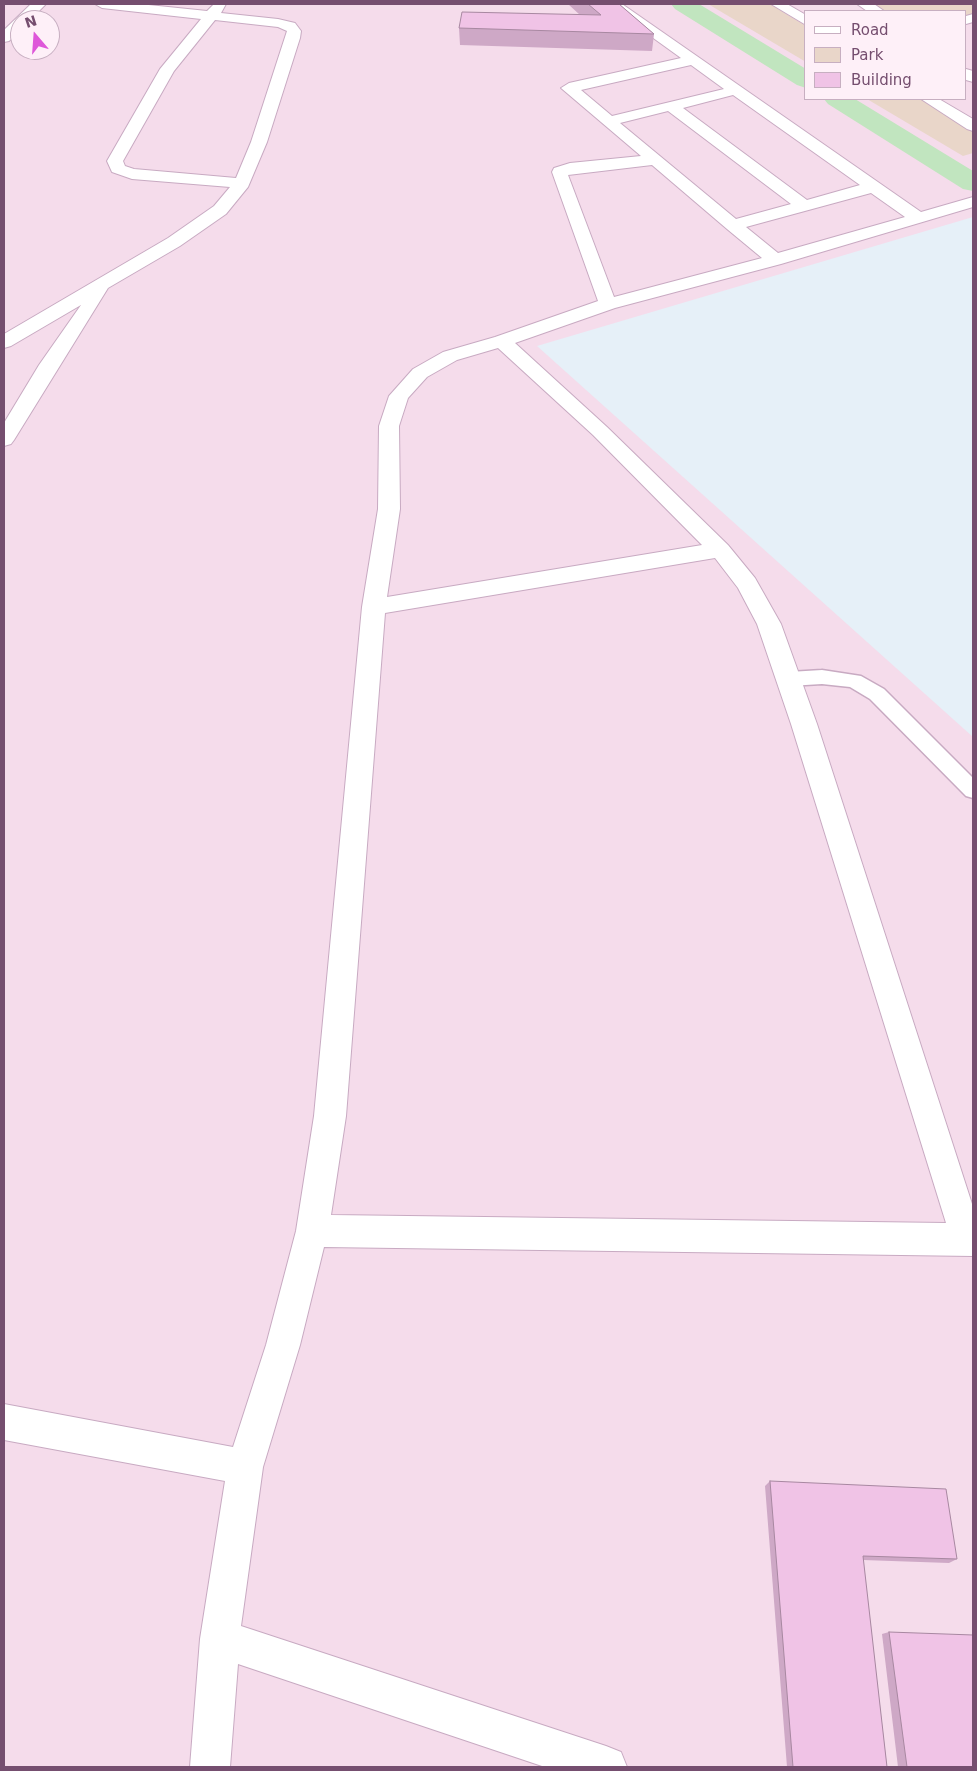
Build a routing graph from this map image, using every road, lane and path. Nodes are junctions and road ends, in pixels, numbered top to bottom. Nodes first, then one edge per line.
1 (102, 4) edge
2 (613, 4) edge
3 (778, 4) edge
4 (864, 4) edge
5 (216, 9) edge
6 (875, 10) edge
7 (804, 20) edge
8 (694, 60) junction
9 (737, 90) junction
10 (931, 100) edge
11 (671, 106) junction
12 (608, 121) junction
13 (973, 126) edge
14 (656, 160) junction
15 (242, 183) junction
16 (873, 186) junction
17 (972, 202) edge
18 (803, 206) junction
19 (918, 218) junction
20 (733, 225) junction
21 (775, 260) junction
22 (104, 283) junction
23 (608, 304) junction
24 (502, 341) junction
25 (4, 342) edge
26 (4, 440) edge
27 (720, 550) junction
28 (374, 607) junction
29 (789, 679) junction
30 (973, 790) edge
31 (312, 1231) junction
32 (970, 1240) edge
33 (4, 1422) edge
34 (245, 1467) junction
35 (220, 1639) junction
36 (210, 1767) edge
37 (606, 1767) edge

1 - 5 street
2 - 8 street
3 - 7 street
4 - 6 street
5 - 15 street
5 - 15 street
8 - 9 street
8 - 12 street
9 - 11 street
9 - 16 street
10 - 13 street
11 - 12 street
11 - 18 street
12 - 14 street
14 - 20 street
14 - 23 street
15 - 22 street
16 - 18 street
16 - 19 street
17 - 19 street
18 - 20 street
19 - 21 street
20 - 21 street
21 - 23 street
22 - 25 street
22 - 26 street
23 - 24 street
24 - 27 street
24 - 28 street
27 - 28 street
27 - 29 street
28 - 31 street
29 - 30 lane
29 - 32 street
31 - 32 street
31 - 34 street
33 - 34 street
34 - 35 street
35 - 36 street
35 - 37 street

